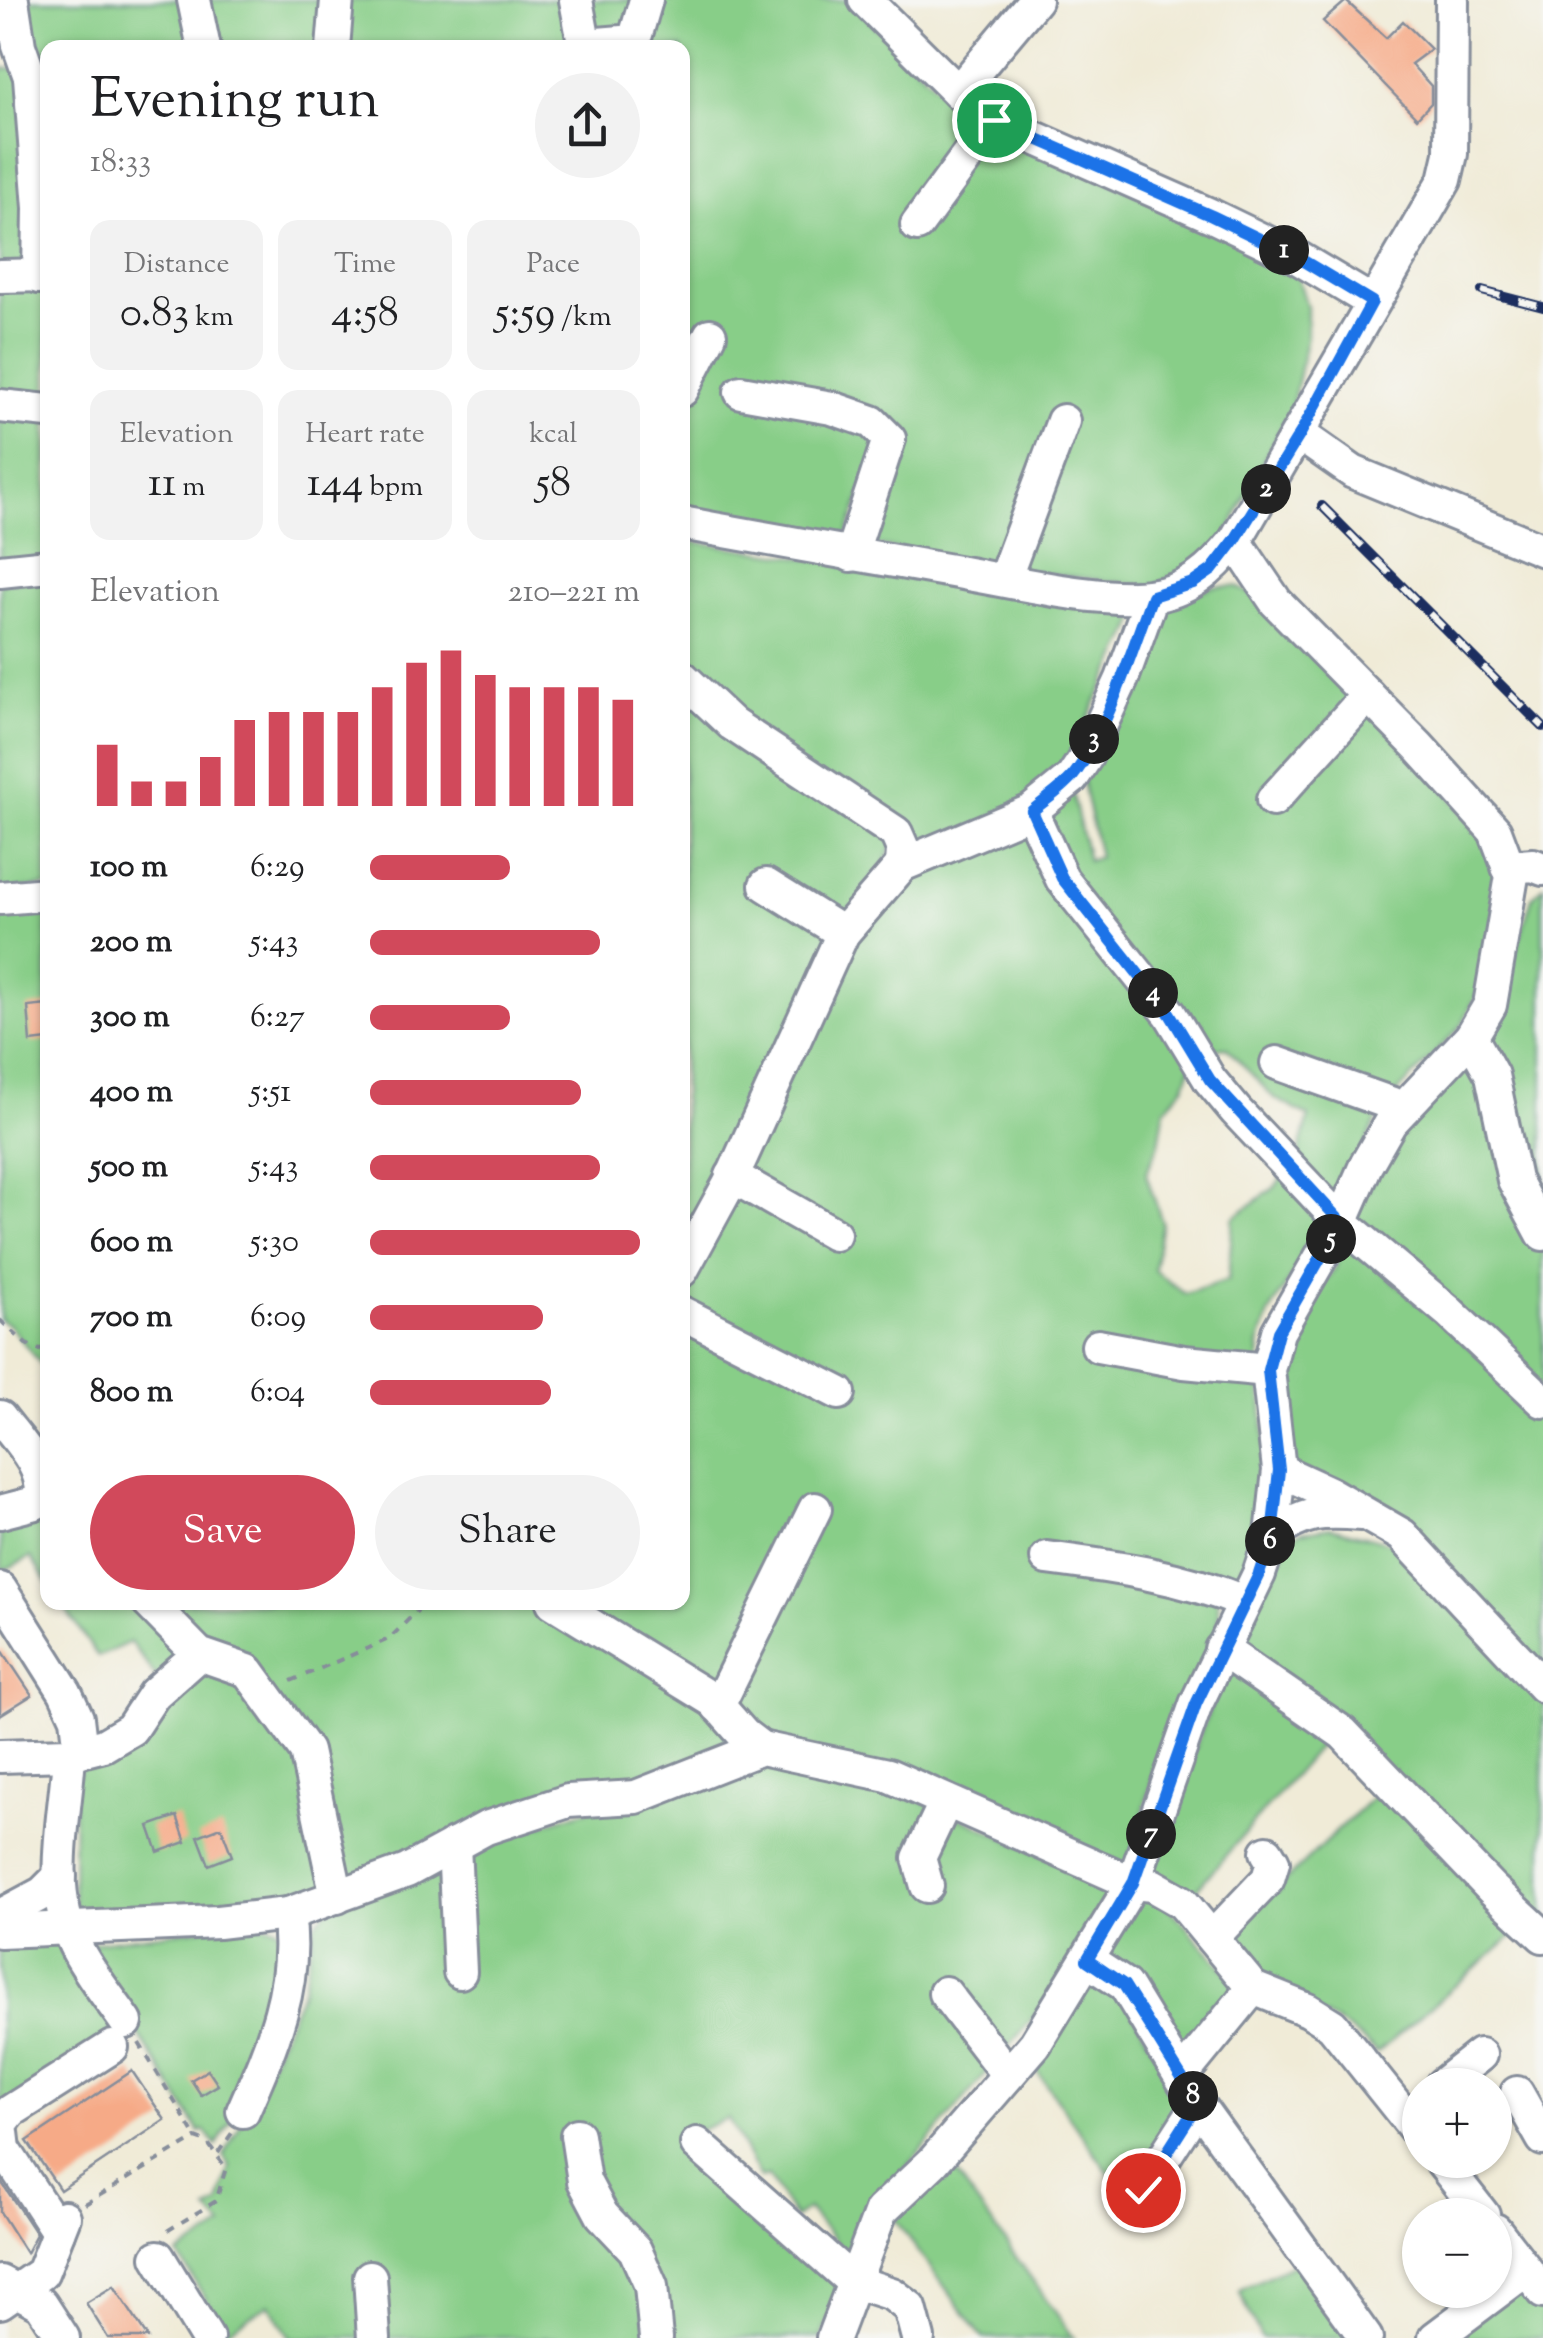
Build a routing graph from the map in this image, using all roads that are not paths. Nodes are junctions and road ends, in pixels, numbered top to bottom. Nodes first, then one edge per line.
1 (12, 0) edge
2 (194, 0) edge
3 (337, 0) edge
4 (576, 0) edge
5 (646, 0) edge
6 (865, 0) edge
7 (1035, 0) edge
8 (1452, 0) edge
9 (202, 40) edge
10 (334, 40) edge
11 (584, 40) edge
12 (634, 40) edge
13 (25, 74) edge
14 (958, 92) junction
15 (994, 120) junction
16 (40, 208) edge
17 (917, 225) dead end
18 (0, 276) edge
19 (40, 276) edge
20 (1372, 302) junction
21 (710, 335) dead end
22 (690, 374) edge
23 (741, 392) dead end
24 (0, 406) edge
25 (40, 411) edge
26 (1064, 420) dead end
27 (1300, 434) junction
28 (690, 525) edge
29 (1235, 540) junction
30 (1543, 550) edge
31 (851, 555) junction
32 (40, 567) edge
33 (0, 571) edge
34 (1004, 580) junction
35 (1152, 596) junction
36 (690, 685) edge
37 (1368, 695) junction
38 (1273, 800) dead end
39 (1032, 811) junction
40 (902, 865) junction
41 (1508, 867) junction
42 (1543, 869) edge
43 (766, 885) dead end
44 (40, 895) edge
45 (0, 898) edge
46 (844, 933) junction
47 (1471, 1037) junction
48 (1277, 1064) dead end
49 (1404, 1108) junction
50 (732, 1176) junction
51 (1341, 1222) junction
52 (834, 1234) dead end
53 (1543, 1234) edge
54 (690, 1255) edge
55 (690, 1317) edge
56 (1098, 1346) dead end
57 (1268, 1370) junction
58 (839, 1393) dead end
59 (1543, 1401) edge
60 (0, 1417) edge
61 (1279, 1470) junction
62 (40, 1475) edge
63 (40, 1497) edge
64 (815, 1510) dead end
65 (0, 1512) edge
66 (1368, 1515) junction
67 (1272, 1535) junction
68 (1047, 1558) dead end
69 (0, 1590) edge
70 (1244, 1602) junction
71 (156, 1610) edge
72 (566, 1610) edge
73 (1221, 1649) junction
74 (199, 1654) junction
75 (1543, 1686) edge
76 (718, 1706) junction
77 (762, 1748) junction
78 (75, 1753) junction
79 (0, 1756) edge
80 (946, 1801) junction
81 (454, 1845) junction
82 (1268, 1852) dead end
83 (60, 1876) junction
84 (1133, 1883) junction
85 (927, 1886) dead end
86 (337, 1898) junction
87 (288, 1914) junction
88 (67, 1926) junction
89 (3, 1930) edge
90 (1543, 1936) edge
91 (1212, 1938) junction
92 (1087, 1960) junction
93 (460, 1972) dead end
94 (1253, 1988) junction
95 (945, 1993) dead end
96 (1480, 2055) dead end
97 (1464, 2068) edge
98 (1008, 2075) junction
99 (1181, 2076) junction
100 (1516, 2093) dead end
101 (1402, 2103) edge
102 (1198, 2104) junction
103 (243, 2110) dead end
104 (576, 2134) dead end
105 (1543, 2139) edge
106 (697, 2144) dead end
107 (1454, 2178) edge
108 (1143, 2190) dead end
109 (1470, 2198) edge
110 (1512, 2247) edge
111 (158, 2257) road end
112 (1533, 2267) edge
113 (370, 2277) dead end
114 (852, 2281) junction
115 (6, 2291) edge
116 (63, 2338) edge
117 (207, 2338) edge
118 (374, 2338) edge
119 (656, 2338) edge
120 (832, 2338) edge
121 (918, 2338) edge
122 (1366, 2338) edge
123 (1436, 2338) edge

1 - 13 street
2 - 9 street
3 - 10 street
4 - 11 street
5 - 12 street
6 - 14 street
7 - 14 street
8 - 20 street
13 - 16 street
14 - 15 street
15 - 17 street
15 - 20 street
18 - 19 street
20 - 27 street
21 - 22 street
23 - 31 street
24 - 25 street
26 - 34 street
27 - 29 street
27 - 30 street
28 - 31 street
29 - 35 street
29 - 37 street
31 - 34 street
32 - 33 street
34 - 35 street
35 - 39 street
36 - 40 street
37 - 38 street
37 - 41 street
39 - 40 street
39 - 51 street
40 - 46 street
41 - 42 street
41 - 47 street
43 - 46 street
44 - 45 street
46 - 50 street
47 - 49 street
47 - 53 street
48 - 49 street
49 - 51 street
50 - 52 street
50 - 54 street
51 - 57 street
51 - 59 street
55 - 58 street
56 - 57 street
57 - 61 street
60 - 62 street
61 - 66 street
61 - 67 street
63 - 65 street
64 - 76 street
66 - 67 street
66 - 75 street
67 - 70 street
68 - 70 street
69 - 78 street
70 - 73 street
71 - 74 street
72 - 76 street
73 - 84 street
73 - 90 street
74 - 78 street
74 - 86 street
76 - 77 street
77 - 80 street
77 - 81 street
78 - 79 street
78 - 83 street
80 - 84 street
80 - 85 street
81 - 86 street
81 - 93 street
82 - 91 street
83 - 88 street
83 - 89 street
84 - 91 street
84 - 92 street
86 - 87 street
87 - 88 street
87 - 103 street
88 - 89 street
88 - 115 street
91 - 94 street
92 - 98 street
92 - 99 street
94 - 99 street
94 - 101 street
95 - 98 street
96 - 97 street
98 - 114 street
99 - 102 street
100 - 105 street
102 - 108 street
102 - 122 street
104 - 119 street
106 - 114 street
107 - 109 street
110 - 112 street
111 - 117 street
112 - 123 street
113 - 118 street
114 - 120 street
114 - 121 street
115 - 116 street

